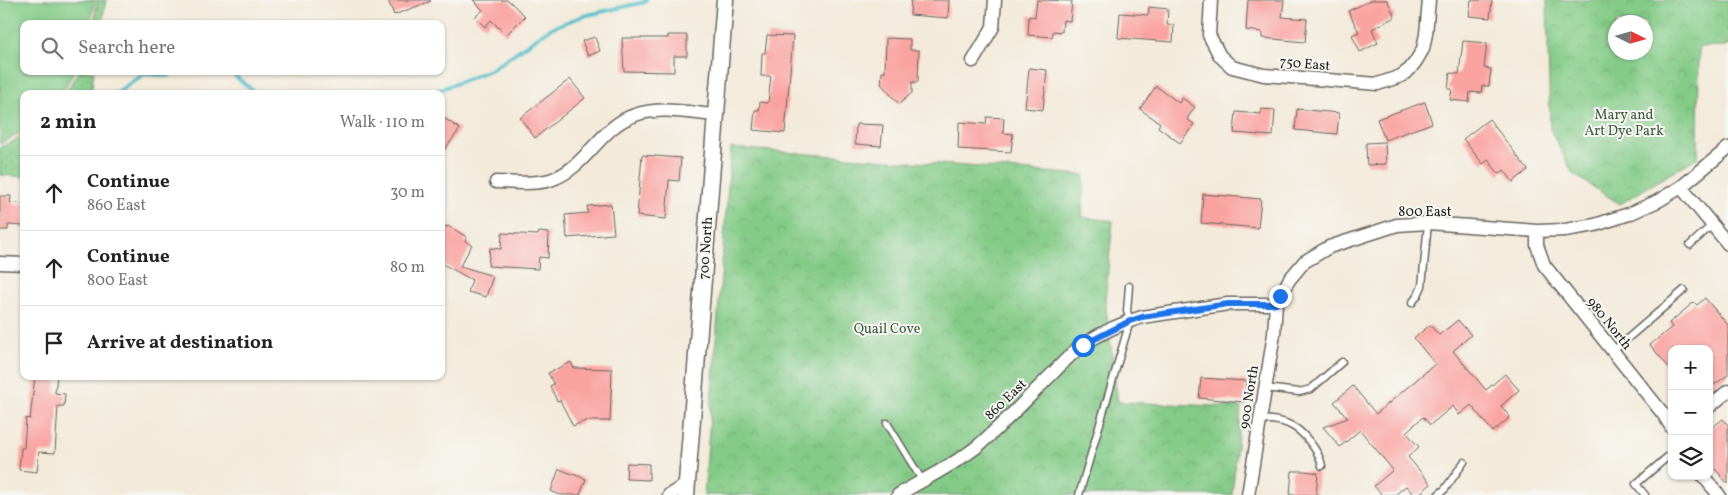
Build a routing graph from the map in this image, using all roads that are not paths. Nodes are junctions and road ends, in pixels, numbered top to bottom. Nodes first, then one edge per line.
1 (725, 0) edge
2 (995, 0) edge
3 (1211, 0) edge
4 (1429, 0) edge
5 (973, 61) dead end
6 (716, 115) junction
7 (1728, 148) edge
8 (496, 182) dead end
9 (1681, 187) junction
10 (1428, 223) junction
11 (1712, 225) junction
12 (1536, 232) junction
13 (1728, 244) edge
14 (1690, 245) dead end
15 (0, 263) edge
16 (20, 264) edge
17 (1129, 286) dead end
18 (1684, 290) dead end
19 (1412, 303) dead end
20 (1276, 304) junction
21 (1130, 321) junction
22 (1613, 351) junction
23 (1342, 362) dead end
24 (1265, 388) junction
25 (1728, 392) edge
26 (1713, 404) edge
27 (1260, 419) junction
28 (1668, 422) edge
29 (887, 423) dead end
30 (1668, 456) edge
31 (1464, 462) dead end
32 (1322, 466) dead end
33 (922, 480) junction
34 (1706, 480) edge
35 (686, 490) edge
36 (670, 495) edge
37 (898, 495) edge
38 (1079, 495) edge
39 (1248, 495) edge
40 (1438, 495) edge
41 (1646, 495) edge
42 (1719, 495) edge

1 - 6 street, 700 North
2 - 5 street
3 - 4 street, 750 East
6 - 8 street
6 - 35 street, 700 North
7 - 9 street, 800 East
9 - 11 street
9 - 12 street, 800 East
10 - 12 street, 800 East
10 - 19 lane
10 - 20 street, 800 East
11 - 13 street
11 - 14 lane
12 - 22 street, 980 North
15 - 16 street
17 - 21 lane
18 - 22 lane
20 - 21 street
20 - 24 street, 900 North
21 - 33 street, 860 East
21 - 38 lane
22 - 28 street, 980 North
23 - 24 lane
24 - 27 street, 900 North
25 - 26 street
27 - 32 lane
27 - 39 street, 900 North
29 - 33 lane
30 - 41 lane
31 - 40 lane
33 - 37 street, 860 East
34 - 42 street
35 - 36 street

